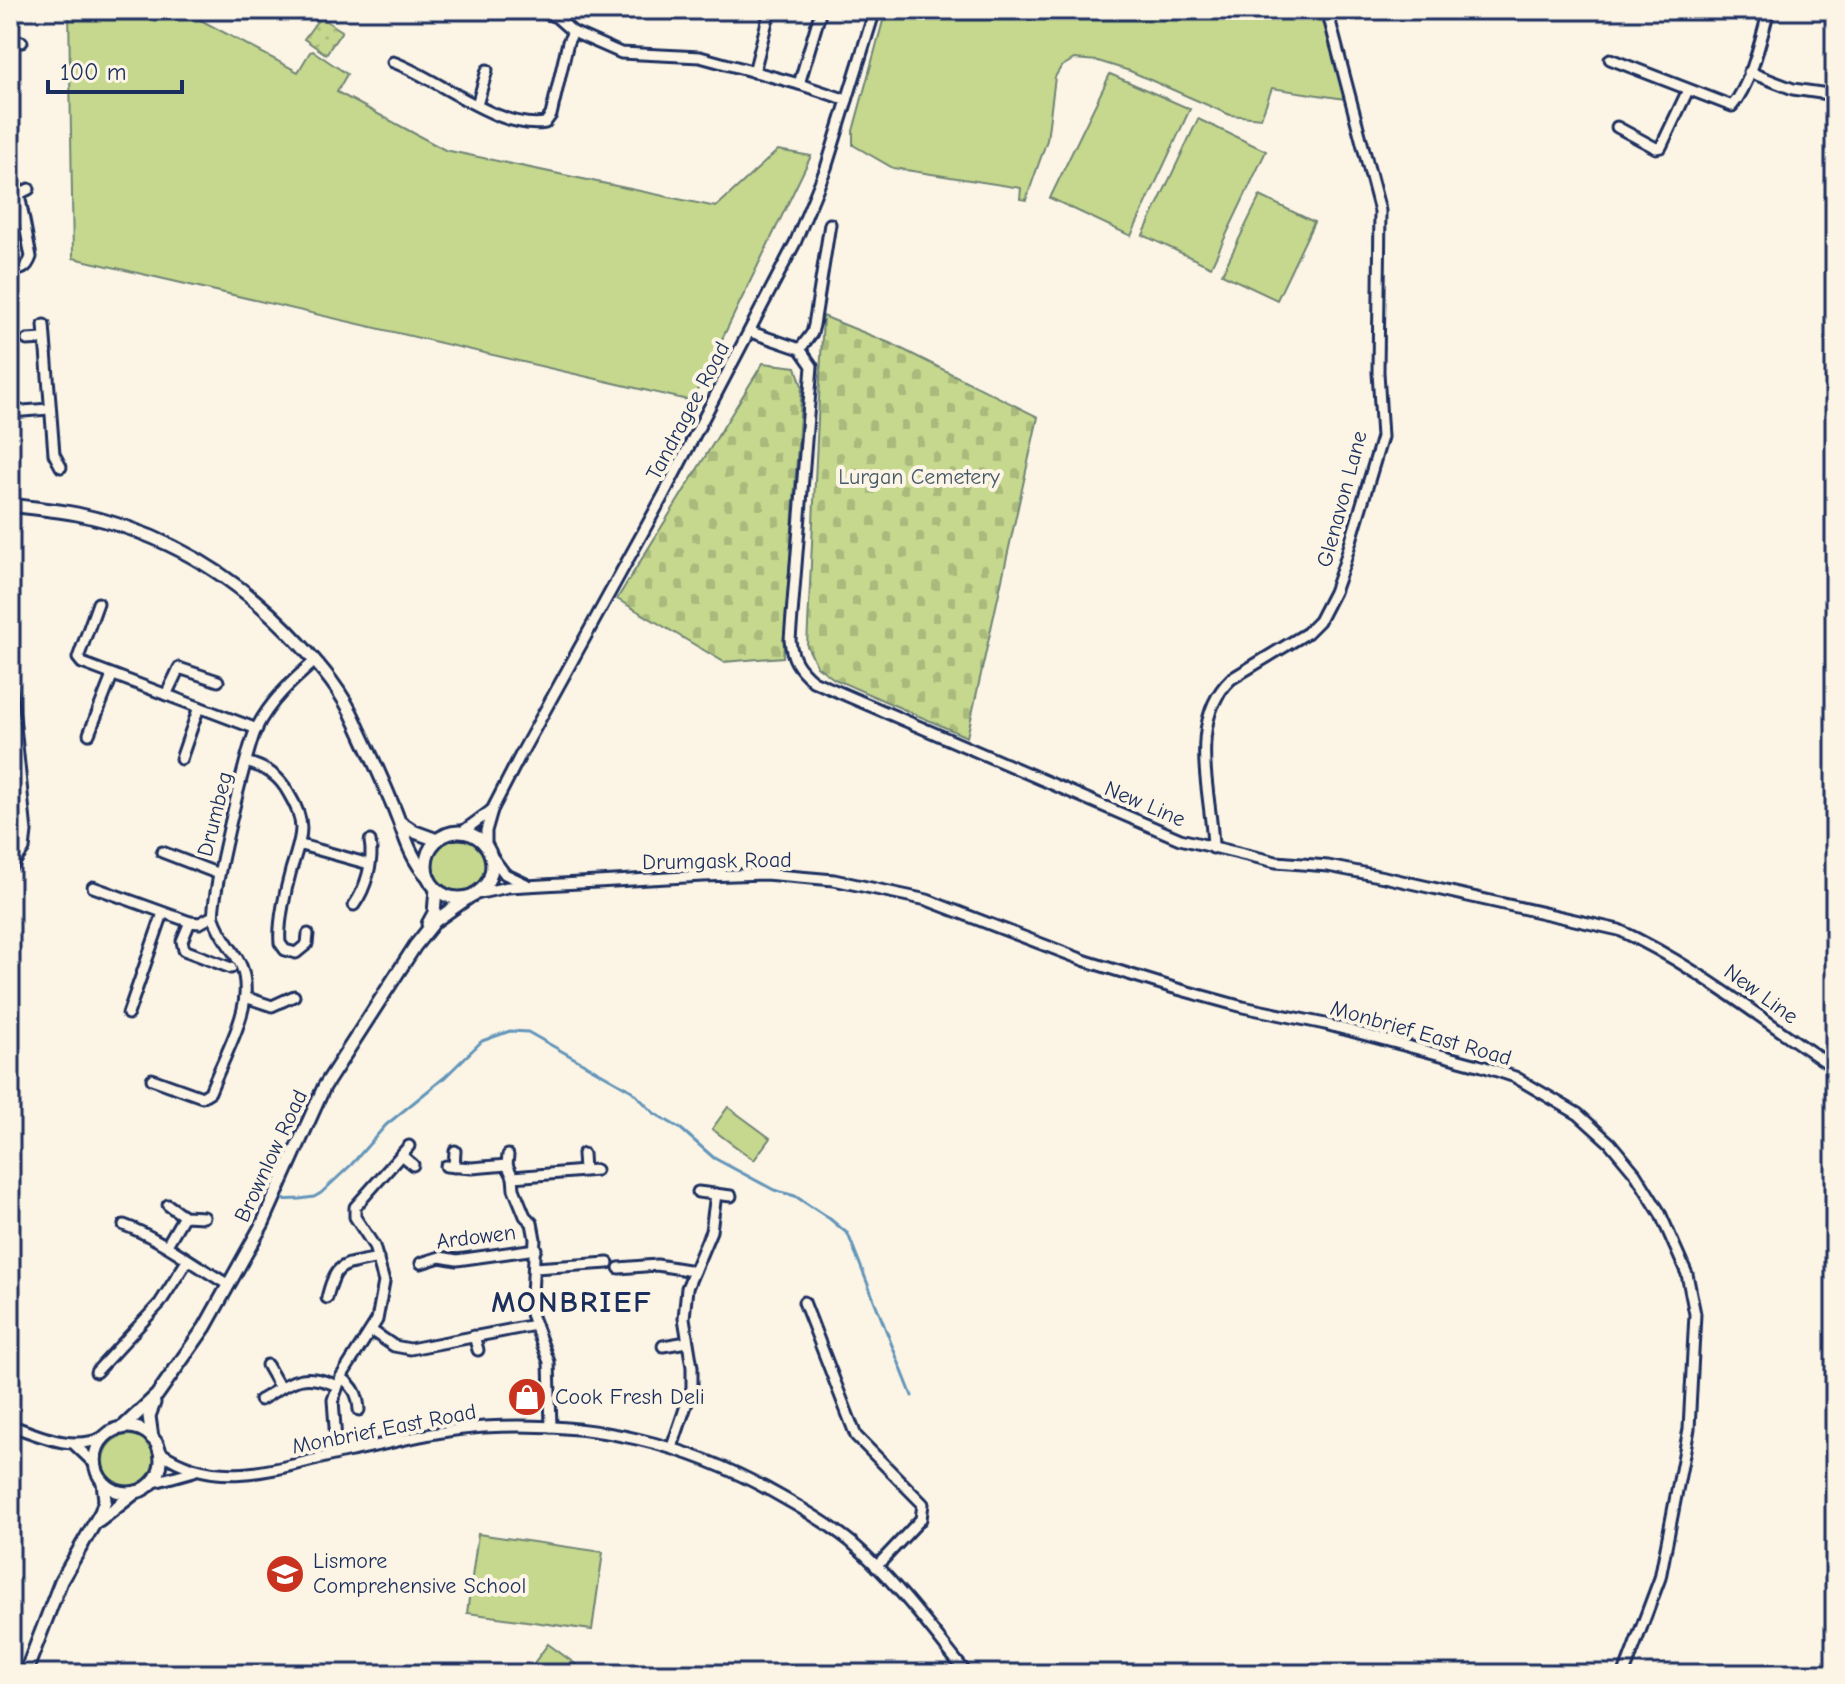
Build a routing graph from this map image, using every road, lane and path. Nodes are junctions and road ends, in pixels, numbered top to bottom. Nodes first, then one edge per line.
1 (536, 10) edge
2 (770, 10) edge
3 (821, 10) edge
4 (875, 10) edge
5 (1327, 10) edge
6 (1769, 10) edge
7 (557, 14) edge
8 (573, 32) junction
9 (10, 39) edge
10 (22, 42) dead end
11 (413, 54) dead end
12 (1610, 59) dead end
13 (393, 62) dead end
14 (409, 68) junction
15 (487, 70) dead end
16 (754, 72) junction
17 (1749, 72) junction
18 (799, 84) junction
19 (1688, 90) junction
20 (1835, 95) edge
21 (847, 100) junction
22 (477, 105) junction
23 (1617, 127) dead end
24 (29, 189) dead end
25 (14, 193) edge
26 (830, 224) dead end
27 (10, 271) edge
28 (44, 325) dead end
29 (751, 332) junction
30 (44, 339) junction
31 (27, 340) dead end
32 (800, 349) junction
33 (49, 409) junction
34 (10, 412) edge
35 (54, 454) junction
36 (43, 457) dead end
37 (61, 467) dead end
38 (10, 473) edge
39 (10, 505) edge
40 (98, 603) dead end
41 (315, 661) junction
42 (112, 676) junction
43 (10, 678) edge
44 (218, 681) dead end
45 (166, 695) junction
46 (199, 707) junction
47 (257, 729) junction
48 (89, 734) dead end
49 (181, 759) dead end
50 (246, 762) junction
51 (492, 810) junction
52 (400, 822) junction
53 (462, 832) junction
54 (437, 840) junction
55 (370, 841) dead end
56 (301, 845) junction
57 (1213, 848) junction
58 (488, 849) junction
59 (162, 852) dead end
60 (369, 864) junction
61 (10, 868) edge
62 (219, 874) junction
63 (428, 877) junction
64 (534, 885) junction
65 (93, 887) dead end
66 (436, 889) junction
67 (472, 895) junction
68 (354, 905) dead end
69 (945, 907) joint
70 (163, 913) junction
71 (213, 916) junction
72 (190, 922) junction
73 (308, 934) dead end
74 (422, 935) junction
75 (231, 968) dead end
76 (294, 996) dead end
77 (245, 997) junction
78 (128, 1014) dead end
79 (1835, 1068) edge
80 (152, 1079) dead end
81 (409, 1146) dead end
82 (455, 1151) dead end
83 (583, 1154) dead end
84 (401, 1155) junction
85 (413, 1165) dead end
86 (584, 1170) junction
87 (596, 1170) dead end
88 (513, 1177) junction
89 (698, 1192) dead end
90 (716, 1194) junction
91 (731, 1196) dead end
92 (168, 1205) dead end
93 (184, 1216) junction
94 (204, 1217) dead end
95 (123, 1225) dead end
96 (167, 1245) junction
97 (536, 1249) junction
98 (628, 1254) dead end
99 (378, 1258) junction
100 (187, 1261) junction
101 (421, 1263) dead end
102 (608, 1263) dead end
103 (535, 1268) junction
104 (694, 1271) junction
105 (229, 1285) junction
106 (327, 1298) dead end
107 (804, 1302) dead end
108 (535, 1325) junction
109 (372, 1331) junction
110 (474, 1336) junction
111 (687, 1342) junction
112 (663, 1346) dead end
113 (478, 1350) dead end
114 (267, 1365) dead end
115 (96, 1372) dead end
116 (339, 1382) junction
117 (280, 1388) junction
118 (157, 1395) junction
119 (260, 1400) dead end
120 (359, 1410) dead end
121 (10, 1425) edge
122 (551, 1427) junction
123 (122, 1428) junction
124 (104, 1437) junction
125 (152, 1438) junction
126 (75, 1445) junction
127 (672, 1447) junction
128 (160, 1452) junction
129 (337, 1454) junction
130 (96, 1465) junction
131 (194, 1471) junction
132 (103, 1482) junction
133 (151, 1483) junction
134 (139, 1491) junction
135 (96, 1524) junction
136 (876, 1567) junction
137 (26, 1671) edge
138 (967, 1674) edge
139 (1624, 1674) edge

1 - 7 street
2 - 16 street
3 - 18 street
4 - 21 street, Tandragee Road
5 - 57 street, Glenavon Lane
6 - 17 street
7 - 8 street
8 - 16 street
8 - 22 street
9 - 10 street
11 - 14 street
12 - 19 street
13 - 14 street
14 - 22 street
15 - 22 street
16 - 18 street
17 - 19 street
17 - 20 street
18 - 21 street
19 - 23 street
21 - 29 street, Tandragee Road
24 - 25 street
25 - 27 street
26 - 32 street
28 - 30 street
29 - 32 street
29 - 51 street, Tandragee Road
30 - 31 street
30 - 33 street
32 - 57 street, New Line
33 - 34 street
33 - 35 street
35 - 36 street
35 - 37 street
38 - 39 main road
39 - 41 main road
40 - 42 street
41 - 47 street, Drumbeg
41 - 52 main road
42 - 45 street
42 - 48 street
43 - 61 street
44 - 45 street
45 - 46 street
46 - 47 street
46 - 49 street
47 - 50 street, Drumbeg
50 - 56 street, Drumbeg
50 - 62 street, Drumbeg
51 - 53 street, Tandragee Road
51 - 58 street, Tandragee Road
52 - 54 main road
52 - 63 main road
53 - 54 main road
53 - 58 main road
54 - 63 main road
55 - 60 street
56 - 60 street
56 - 73 street, Drumbeg
57 - 79 street, New Line
58 - 64 street
58 - 67 main road
59 - 62 street, Drumbeg
60 - 68 street
62 - 71 street, Drumbeg
63 - 66 main road
64 - 67 street, Drumgask Road
64 - 69 street, Drumgask Road
65 - 70 street
66 - 67 main road
66 - 74 main road, Brownlow Road
67 - 74 main road, Brownlow Road
69 - 139 street, Monbrief East Road
70 - 72 street
70 - 78 street
71 - 72 street
71 - 77 street
72 - 75 street
74 - 105 main road, Brownlow Road
76 - 77 street
77 - 80 street
81 - 84 street
82 - 88 street, Ardowen
83 - 86 street
84 - 85 street
84 - 99 street
86 - 87 street
86 - 88 street
88 - 97 street, Ardowen
89 - 90 street
90 - 91 street
90 - 104 street
92 - 93 street
93 - 94 street
93 - 96 street
95 - 96 street
96 - 100 street
97 - 101 street, Ardowen
97 - 103 street, Ardowen
98 - 104 street
99 - 106 street
99 - 109 street
100 - 105 street
100 - 115 street
102 - 103 street, Ardowen
103 - 108 street, Ardowen
104 - 111 street
105 - 118 main road, Brownlow Road
107 - 136 street
108 - 110 street
108 - 122 street, Ardowen
109 - 110 street
109 - 116 street
110 - 113 street
111 - 112 street
111 - 127 street
114 - 117 street
116 - 117 street
116 - 120 street
116 - 129 street
117 - 119 street
118 - 123 main road, Brownlow Road
118 - 125 main road, Brownlow Road
121 - 126 street
122 - 127 street, Monbrief East Road
122 - 129 street, Monbrief East Road
123 - 124 main road
123 - 125 main road
124 - 126 street
124 - 130 main road
125 - 128 main road
126 - 130 street
127 - 136 street, Monbrief East Road
128 - 131 street, Monbrief East Road
128 - 133 main road
129 - 131 street, Monbrief East Road
130 - 132 main road
131 - 133 street
132 - 134 main road
132 - 135 main road
133 - 134 main road
134 - 135 main road
135 - 137 main road
136 - 138 street, Monbrief East Road

